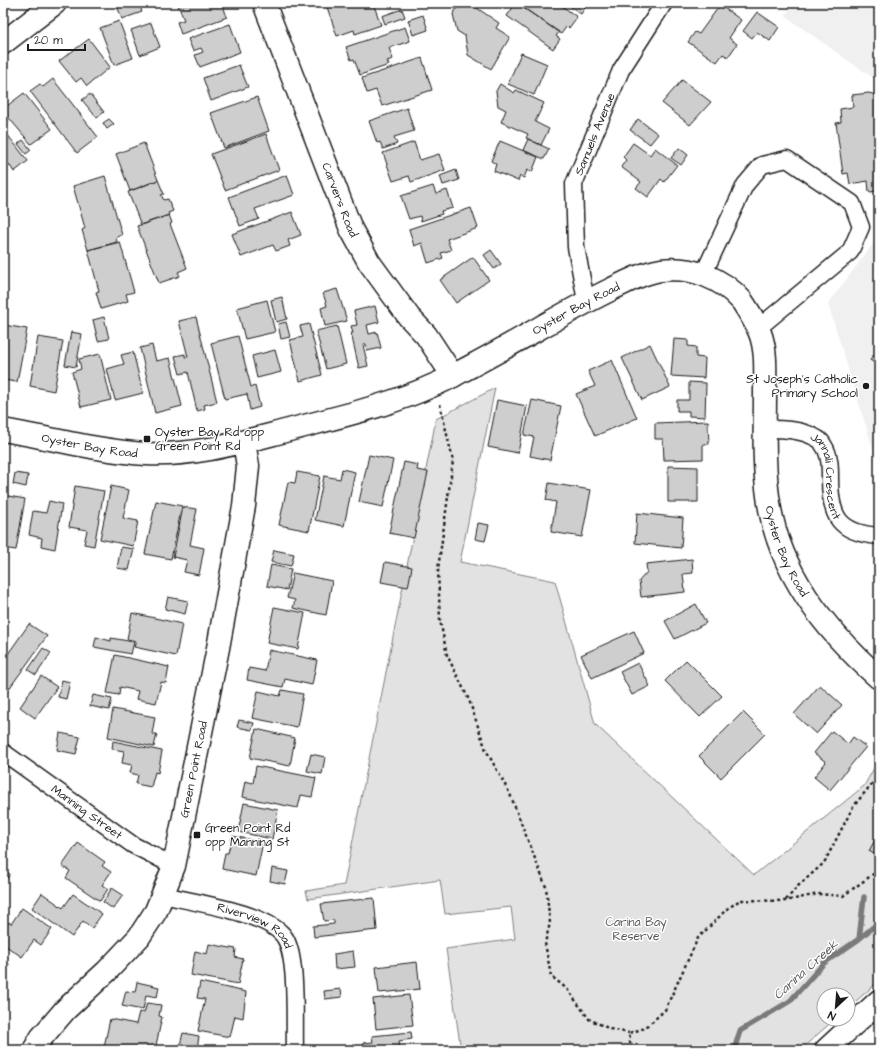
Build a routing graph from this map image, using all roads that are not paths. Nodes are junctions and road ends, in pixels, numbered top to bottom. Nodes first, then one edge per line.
1 (55, 3) edge
2 (264, 3) edge
3 (664, 3) edge
4 (3, 43) edge
5 (704, 275) junction
6 (586, 302) junction
7 (757, 329) junction
8 (444, 380) junction
9 (765, 428) junction
10 (3, 430) edge
11 (244, 442) junction
12 (879, 536) edge
13 (879, 678) edge
14 (3, 752) edge
15 (174, 866) junction
16 (163, 895) junction
17 (879, 1001) edge
18 (34, 1050) edge
19 (295, 1050) edge
20 (826, 1050) edge

1 - 4 street
2 - 8 street, Carvers Road
3 - 6 street, Samuels Avenue
5 - 6 street, Oyster Bay Road
5 - 7 street, Oyster Bay Road
5 - 7 street
6 - 8 street, Oyster Bay Road
7 - 9 street, Oyster Bay Road
8 - 11 street, Oyster Bay Road
9 - 12 street, Jannali Crescent
9 - 13 street, Oyster Bay Road
10 - 11 street, Oyster Bay Road
11 - 15 street, Green Point Road
14 - 15 street, Manning Street
15 - 16 street, Green Point Road
16 - 18 street, Green Point Road
16 - 19 street, Riverview Road
17 - 20 street

